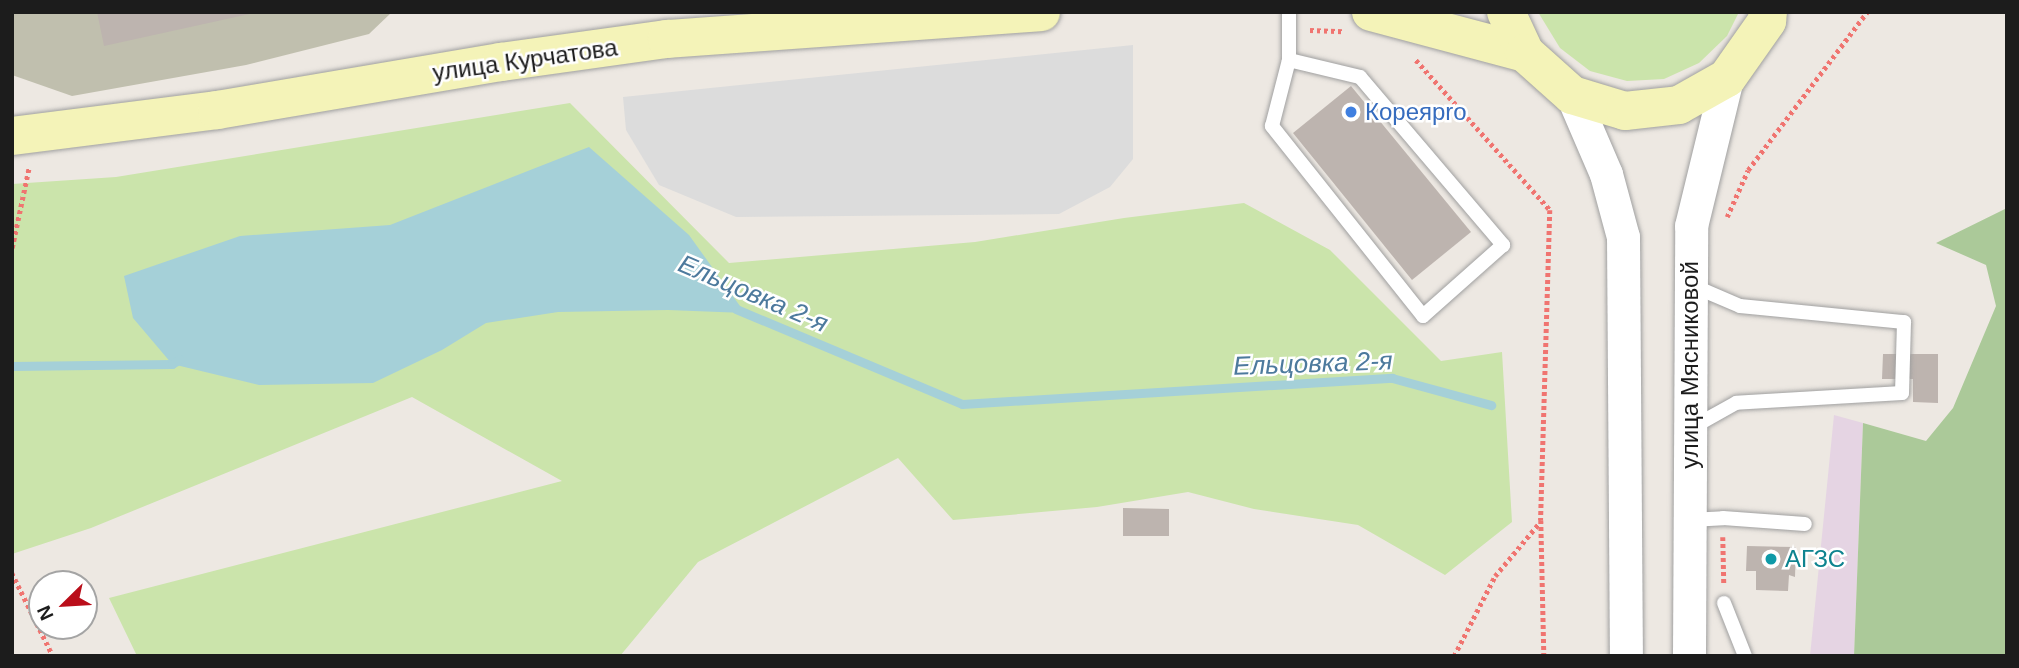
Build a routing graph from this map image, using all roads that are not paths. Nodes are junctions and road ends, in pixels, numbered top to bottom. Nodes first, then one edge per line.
1 (1041, 12) edge
2 (1289, 12) edge
3 (1506, 12) edge
4 (1770, 15) edge
5 (1358, 21) edge
6 (1525, 53) junction
7 (1289, 60) junction
8 (1727, 78) junction
9 (1572, 94) junction
10 (24, 134) edge
11 (1691, 285) junction
12 (1690, 429) junction
13 (1690, 520) junction
14 (1805, 524) dead end
15 (1724, 603) dead end
16 (1626, 656) edge
17 (1689, 656) edge
18 (1745, 656) edge

1 - 10 main road, улица Курчатова
2 - 7 lane
3 - 6 main road
4 - 8 main road
5 - 6 main road
6 - 9 main road
7 - 7 lane
8 - 9 main road
8 - 11 street, улица Мясниковой
9 - 16 street
11 - 12 street, улица Мясниковой
11 - 12 lane
12 - 13 street, улица Мясниковой
13 - 14 lane
13 - 17 street, улица Мясниковой
15 - 18 lane

